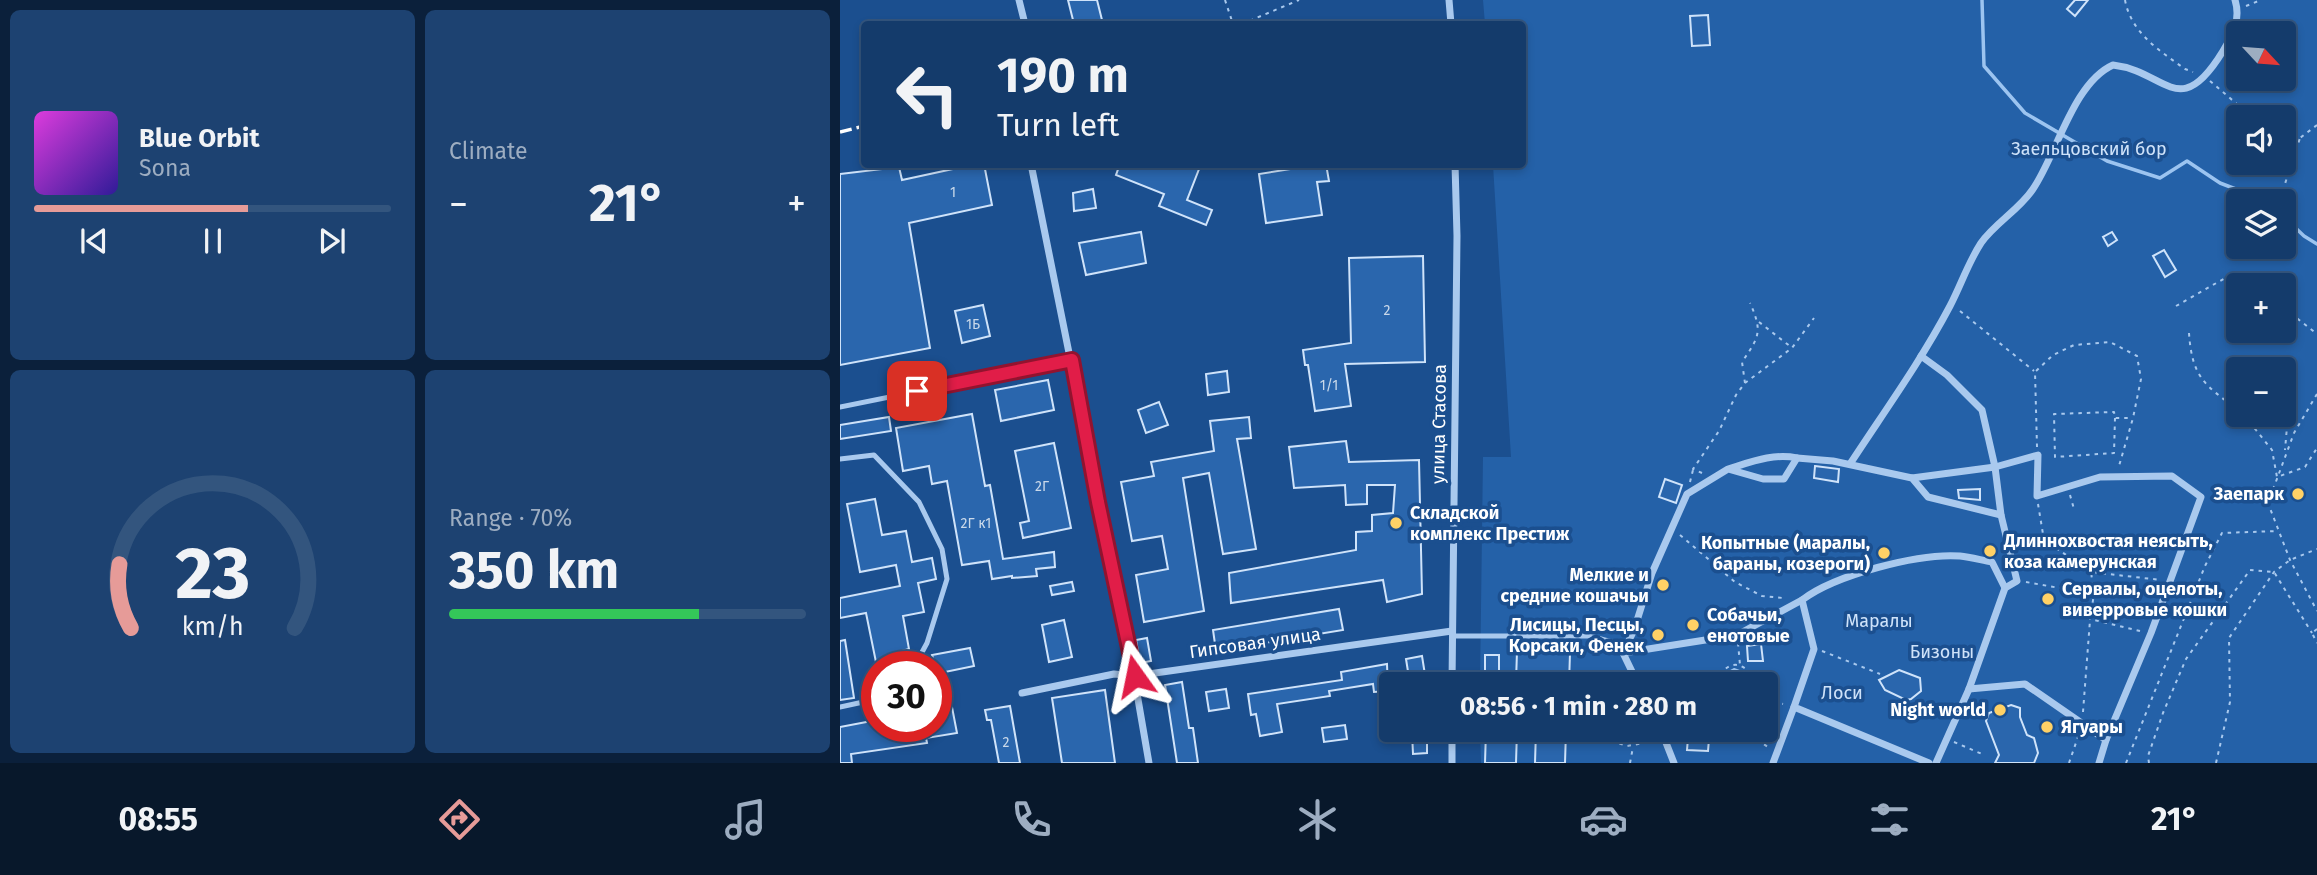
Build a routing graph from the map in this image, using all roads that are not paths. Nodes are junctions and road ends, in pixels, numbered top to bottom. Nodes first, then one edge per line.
1 (1019, 0) edge
2 (1449, 0) edge
3 (2235, 0) edge
4 (1024, 21) edge
5 (1451, 21) edge
6 (1032, 168) edge
7 (1455, 168) edge
8 (1921, 356) junction
9 (1072, 360) junction
10 (840, 407) edge
11 (1797, 458) junction
12 (840, 459) edge
13 (1850, 464) junction
14 (1995, 467) junction
15 (1728, 469) junction
16 (1912, 478) junction
17 (2001, 515) junction
18 (2006, 588) junction
19 (1802, 600) junction
20 (1452, 633) junction
21 (923, 651) edge
22 (1623, 653) junction
23 (1452, 672) edge
24 (1632, 672) edge
25 (1135, 676) junction
26 (1969, 689) junction
27 (1022, 693) dead end
28 (861, 702) edge
29 (840, 707) edge
30 (1794, 707) junction
31 (2106, 740) junction
32 (1452, 742) edge
33 (1665, 742) edge
34 (1149, 763) edge
35 (1452, 763) edge
36 (1674, 763) edge
37 (1773, 763) edge
38 (1929, 763) edge
39 (1936, 763) edge
40 (2099, 763) edge

1 - 4 street
2 - 5 street
3 - 8 street
6 - 9 street
7 - 20 street, улица Стасова
8 - 13 street
8 - 14 street
9 - 10 lane
9 - 25 street
11 - 13 street
11 - 15 street
11 - 15 street
12 - 21 lane
13 - 16 street
14 - 16 street
14 - 17 street
14 - 31 street
15 - 22 street
16 - 17 street
17 - 18 street
18 - 19 street
18 - 26 street
19 - 22 street
19 - 30 street
20 - 22 lane
20 - 23 street, улица Стасова
20 - 25 street, Гипсовая улица
22 - 24 street
25 - 27 street, Гипсовая улица
25 - 34 street
26 - 31 street
26 - 39 street
28 - 29 lane
30 - 37 street
30 - 38 street
31 - 40 street
32 - 35 street
33 - 36 street

